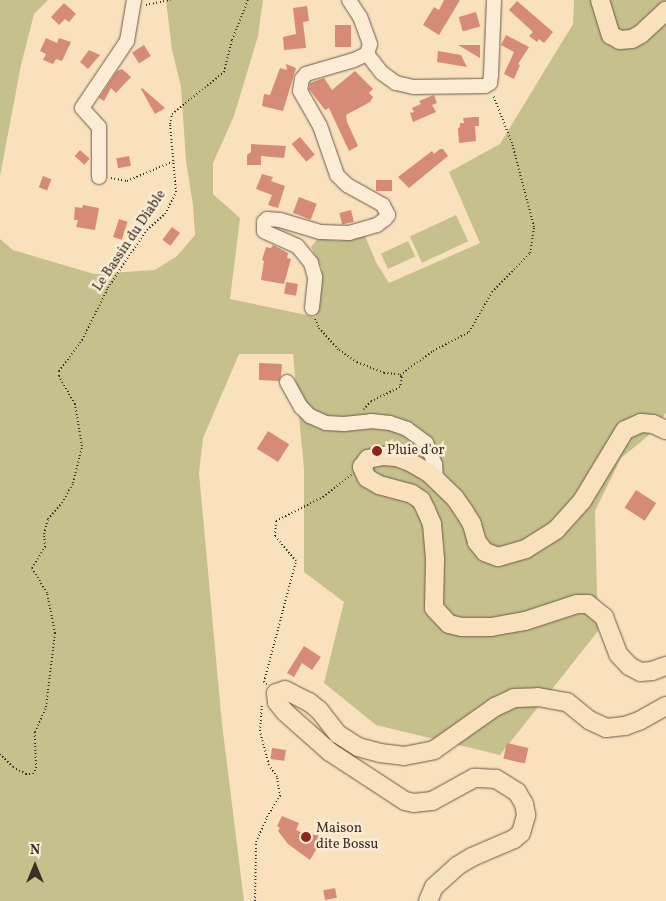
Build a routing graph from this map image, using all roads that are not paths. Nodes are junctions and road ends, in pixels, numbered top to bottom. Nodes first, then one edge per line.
1 (349, 0) edge
2 (494, 0) edge
3 (600, 0) edge
4 (134, 4) edge
5 (666, 10) edge
6 (367, 54) junction
7 (99, 176) road end
8 (312, 308) road end
9 (287, 382) dead end
10 (666, 430) edge
11 (436, 480) junction
12 (666, 666) edge
13 (666, 706) edge
14 (428, 901) edge

1 - 6 street
2 - 6 street
3 - 5 main road
4 - 7 street
6 - 8 street
9 - 11 street
10 - 11 main road
11 - 12 main road
13 - 14 main road

